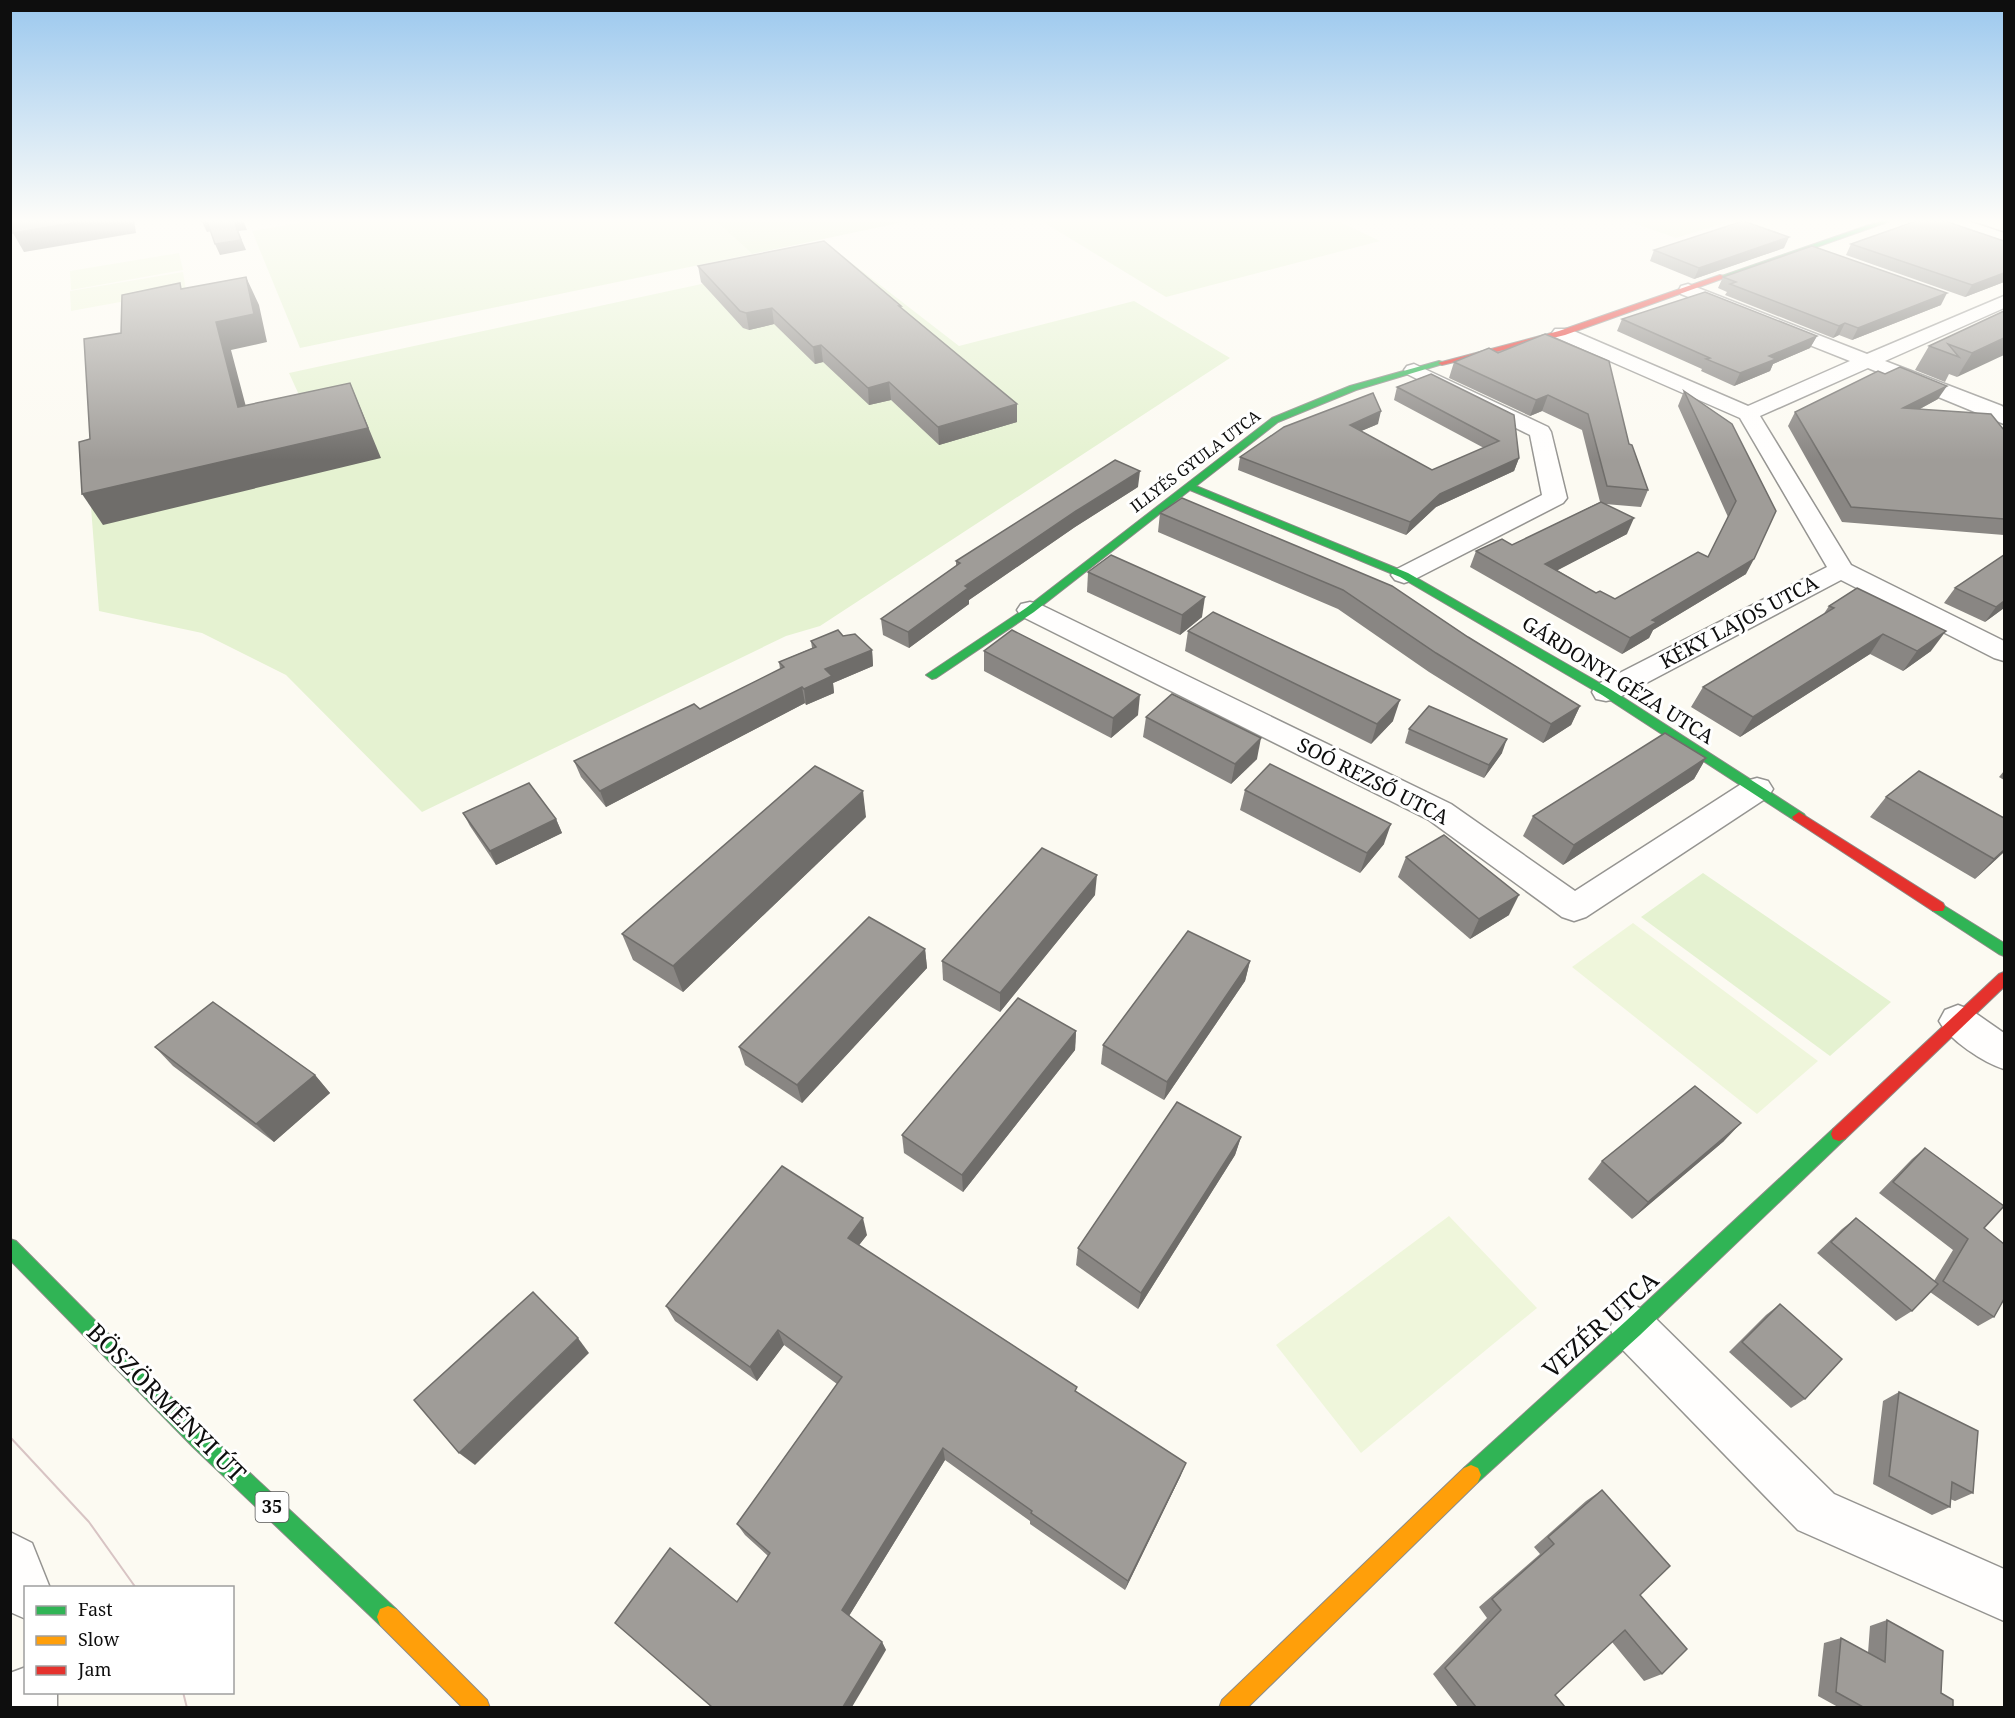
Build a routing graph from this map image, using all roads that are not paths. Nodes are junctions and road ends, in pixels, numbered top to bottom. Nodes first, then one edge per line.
1 (1658, 300) edge
2 (1714, 300) edge
3 (1959, 303) dead end
4 (1994, 309) edge
5 (1562, 333) junction
6 (1866, 361) junction
7 (1414, 370) junction
8 (1748, 414) junction
9 (2004, 418) edge
10 (1188, 486) junction
11 (1840, 570) junction
12 (1404, 575) junction
13 (1030, 610) junction
14 (2004, 652) edge
15 (932, 675) dead end
16 (1606, 692) junction
17 (1757, 789) junction
18 (2004, 950) edge
19 (2004, 978) edge
20 (1958, 1021) junction
21 (2004, 1053) edge
22 (10, 1246) edge
23 (1633, 1328) junction
24 (10, 1557) edge
25 (24, 1588) edge
26 (2004, 1595) edge
27 (479, 1707) edge
28 (1230, 1707) edge

1 - 5 street, ILLYÉS GYULA UTCA
2 - 6 street
3 - 4 street
4 - 6 street
5 - 7 street, ILLYÉS GYULA UTCA
5 - 8 street
6 - 8 street
6 - 9 street
7 - 10 street, ILLYÉS GYULA UTCA
7 - 12 street
8 - 11 street
10 - 12 street, GÁRDONYI GÉZA UTCA
10 - 13 street, ILLYÉS GYULA UTCA
11 - 14 street
11 - 16 street, KÉKY LAJOS UTCA
12 - 16 street, GÁRDONYI GÉZA UTCA
13 - 15 street, ILLYÉS GYULA UTCA
13 - 17 street, SOÓ REZSŐ UTCA
16 - 17 street, GÁRDONYI GÉZA UTCA
17 - 18 street, GÁRDONYI GÉZA UTCA
19 - 20 street, VEZÉR UTCA
20 - 21 street
20 - 23 street, VEZÉR UTCA
22 - 27 street, BÖSZÖRMÉNYI ÚT / 35
23 - 26 street
23 - 28 street, VEZÉR UTCA
24 - 25 street

